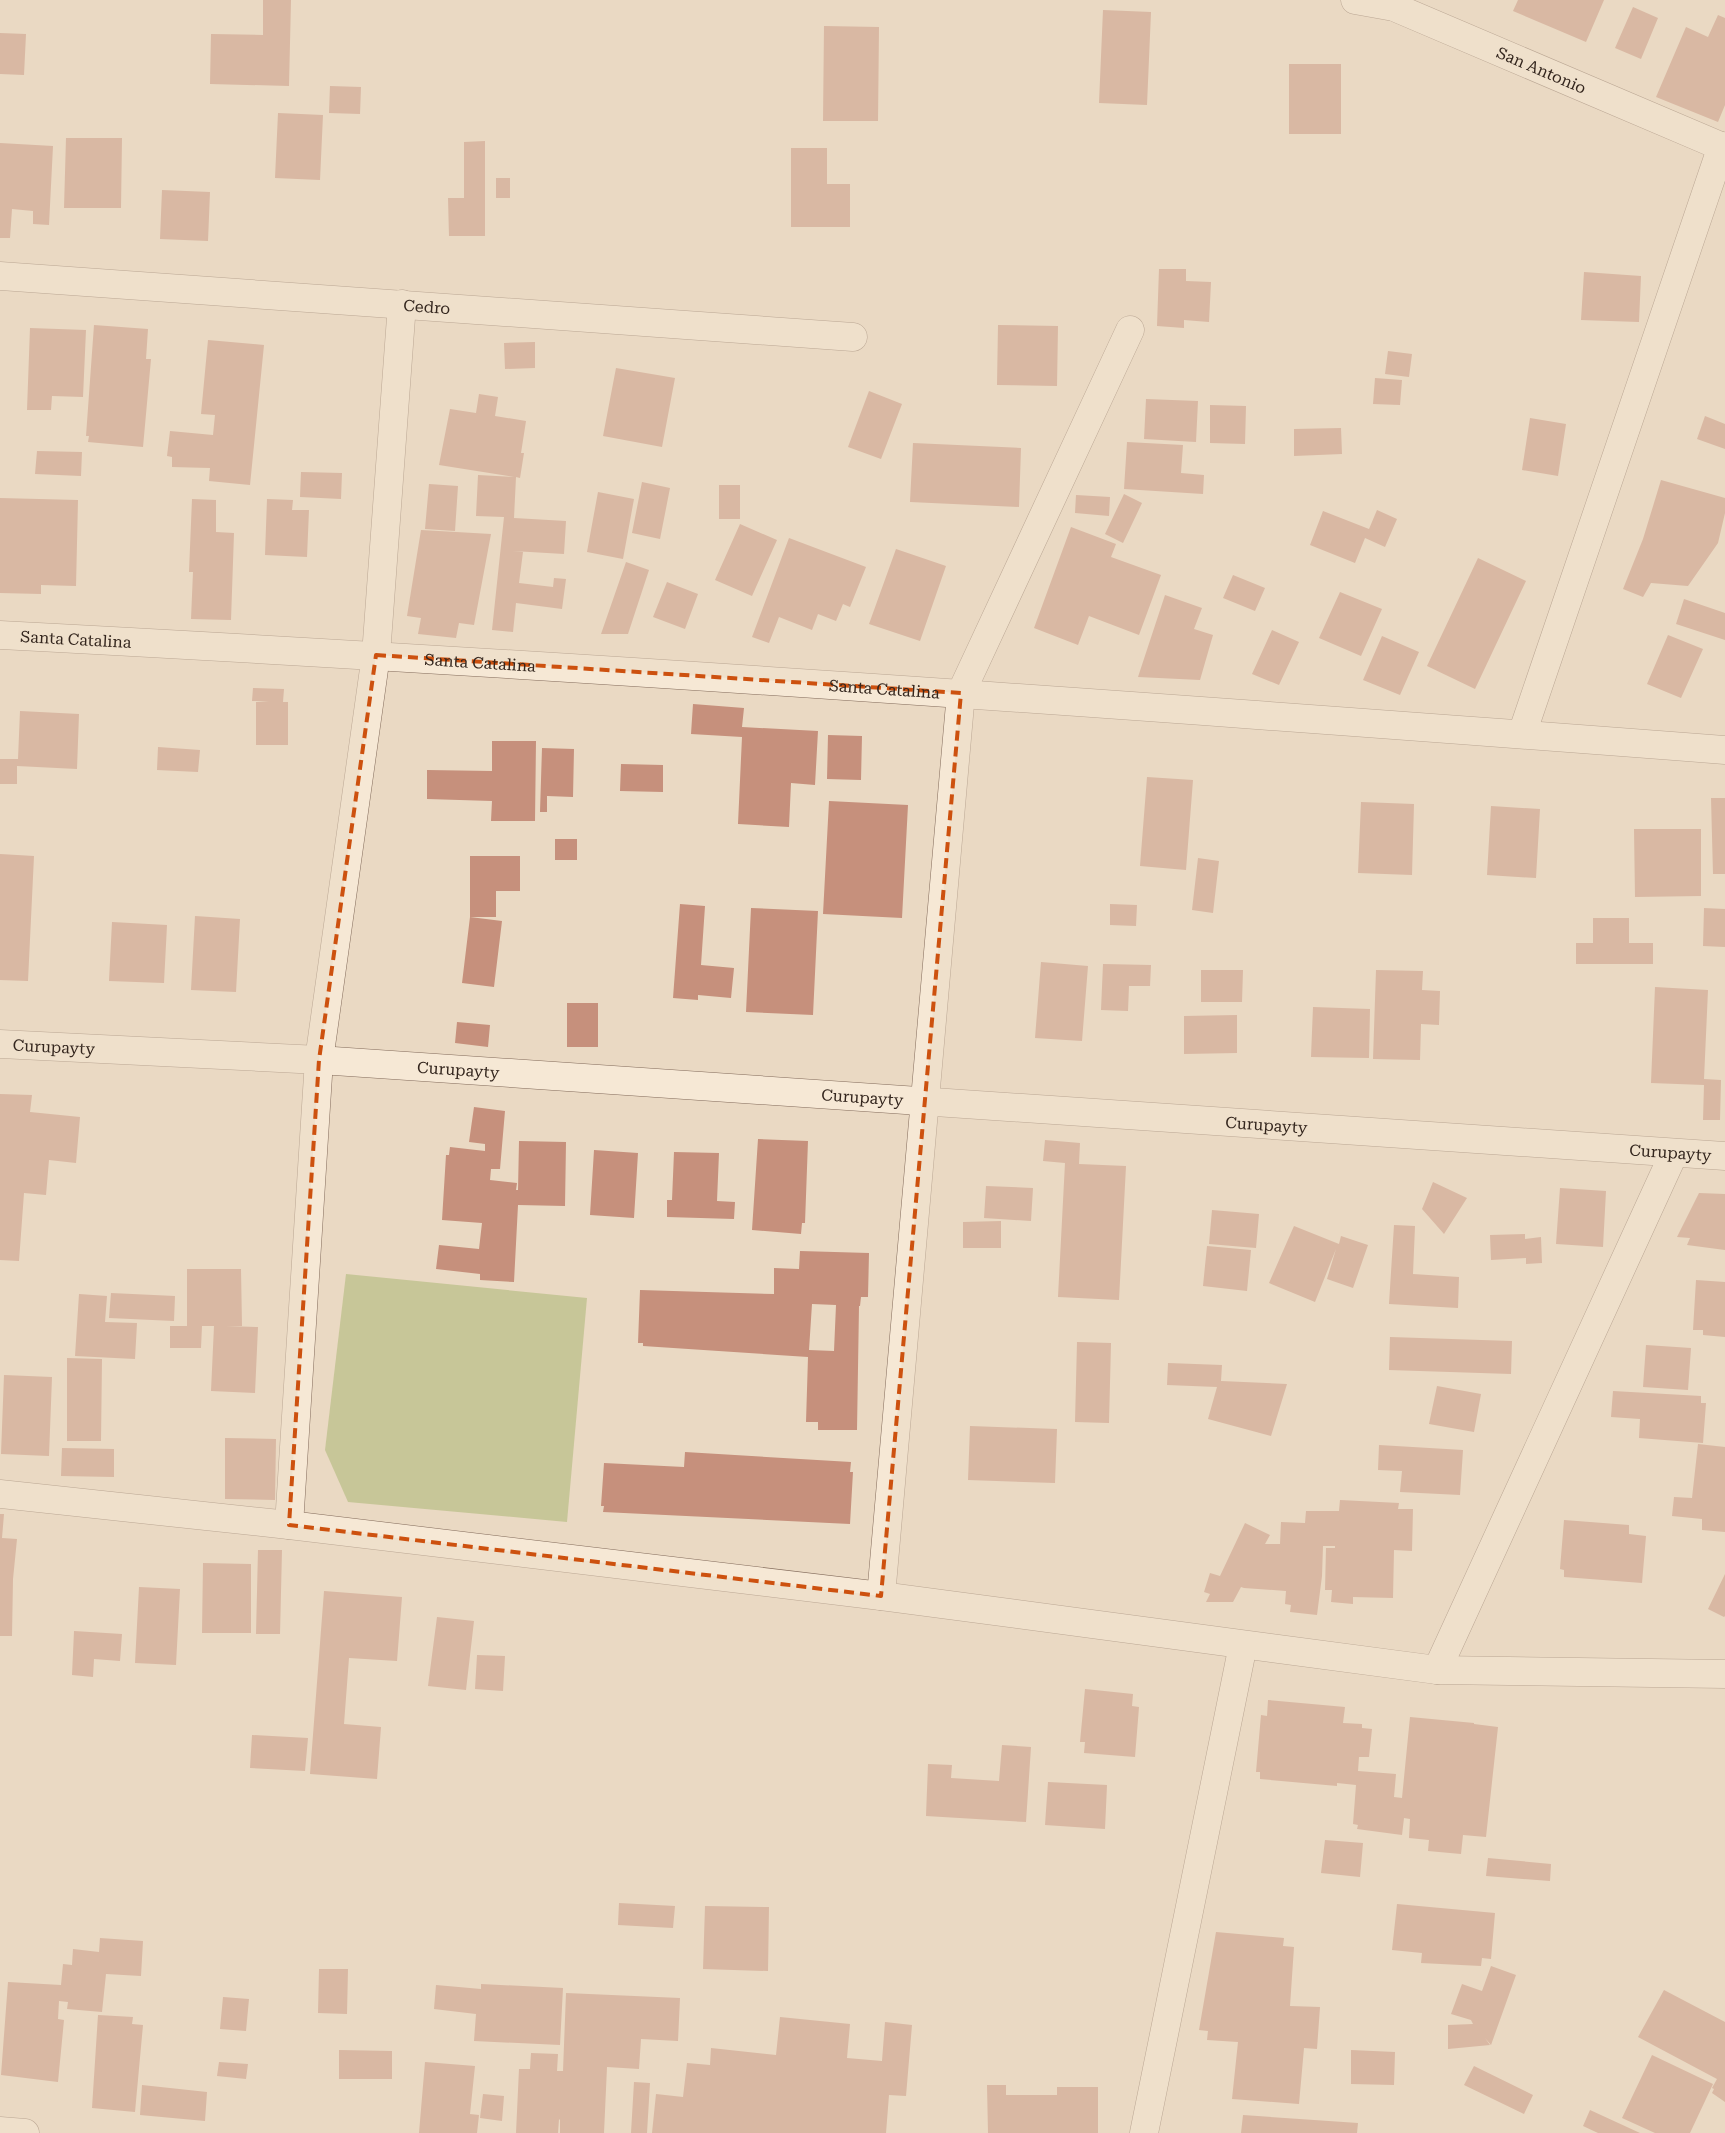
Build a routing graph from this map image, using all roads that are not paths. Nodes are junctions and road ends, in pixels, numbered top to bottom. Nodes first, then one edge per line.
1 (1355, 0) edge
2 (1395, 4) edge
3 (1724, 147) edge
4 (0, 276) edge
5 (402, 304) junction
6 (1130, 330) dead end
7 (853, 337) dead end
8 (0, 635) edge
9 (376, 655) junction
10 (961, 693) junction
11 (1522, 734) junction
12 (1725, 750) edge
13 (0, 1044) edge
14 (319, 1060) junction
15 (924, 1102) junction
16 (1674, 1154) junction
17 (1725, 1156) edge
18 (0, 1494) edge
19 (289, 1525) junction
20 (880, 1596) junction
21 (1244, 1645) junction
22 (1437, 1670) junction
23 (1725, 1674) edge
24 (0, 2131) edge
25 (25, 2133) edge
26 (1144, 2133) edge

1 - 2 street, San Antonio
2 - 3 street, San Antonio
3 - 11 street
4 - 5 street, Cedro
5 - 7 street, Cedro
5 - 9 street
6 - 10 street
8 - 9 street, Santa Catalina
9 - 10 street, Santa Catalina
9 - 14 street
10 - 11 street, Santa Catalina
10 - 15 street
11 - 12 street, Santa Catalina
13 - 14 street, Curupayty
14 - 15 street, Curupayty
14 - 19 street
15 - 16 street, Curupayty
15 - 20 street
16 - 17 street, Curupayty
16 - 22 street
18 - 19 street
19 - 20 street
20 - 21 street
21 - 22 street
21 - 26 street
22 - 23 street
24 - 25 street

